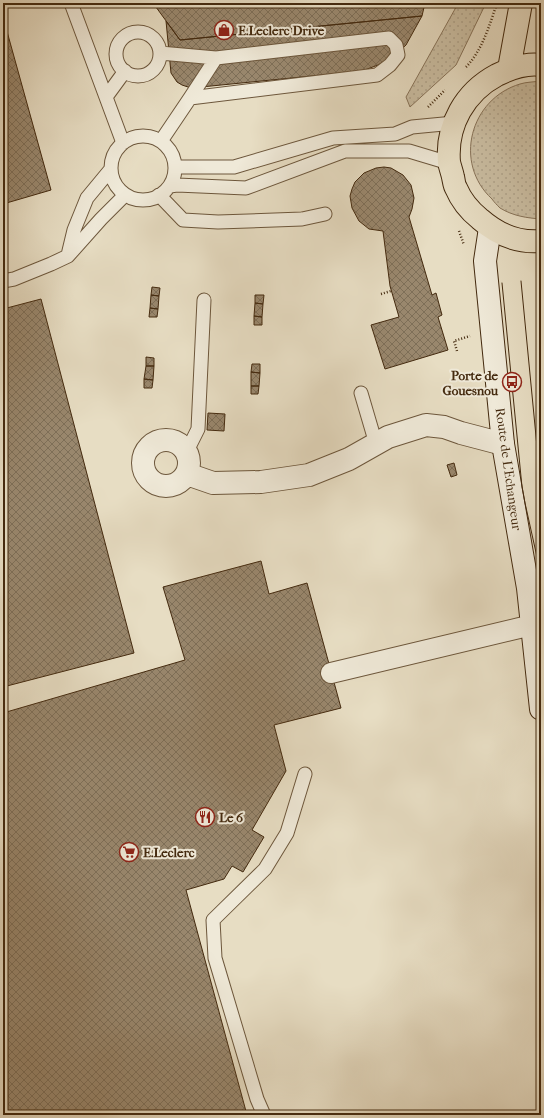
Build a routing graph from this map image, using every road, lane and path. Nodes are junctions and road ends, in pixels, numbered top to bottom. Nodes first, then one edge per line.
1 (71, 3) edge
2 (521, 3) edge
3 (160, 53) junction
4 (216, 58) junction
5 (541, 64) edge
6 (509, 69) junction
7 (125, 72) junction
8 (106, 97) junction
9 (190, 98) junction
10 (454, 123) junction
11 (161, 141) junction
12 (123, 143) junction
13 (449, 163) junction
14 (175, 167) junction
15 (111, 169) junction
16 (170, 186) junction
17 (125, 195) junction
18 (159, 195) junction
19 (325, 214) dead end
20 (490, 228) junction
21 (541, 241) edge
22 (68, 256) junction
23 (3, 282) edge
24 (391, 291) dead end
25 (381, 294) dead end
26 (204, 300) dead end
27 (476, 334) dead end
28 (457, 351) dead end
29 (360, 393) dead end
30 (376, 444) junction
31 (503, 444) junction
32 (187, 452) junction
33 (187, 474) junction
34 (532, 626) junction
35 (332, 673) dead end
36 (541, 709) edge
37 (305, 774) dead end
38 (264, 1115) edge

1 - 8 lane
2 - 6 main road
3 - 4 lane
3 - 7 lane
3 - 7 lane
4 - 9 lane
4 - 9 lane
5 - 6 main road
6 - 10 main road
7 - 8 lane
8 - 12 lane
9 - 11 lane
10 - 13 main road
10 - 14 lane
11 - 12 lane
11 - 14 lane
12 - 15 lane
13 - 16 lane
13 - 20 main road
14 - 16 lane
15 - 17 lane
15 - 22 lane
16 - 18 lane
17 - 18 lane
17 - 22 lane
18 - 19 lane
20 - 21 main road
20 - 31 main road, Route de L'Echangeur
22 - 23 lane
24 - 25 path
26 - 32 lane
27 - 28 path
29 - 30 lane
30 - 31 main road
30 - 33 main road
31 - 34 main road, Route de L'Echangeur
32 - 33 main road
32 - 33 main road
34 - 35 street
34 - 36 main road, Route de L'Echangeur
37 - 38 lane

